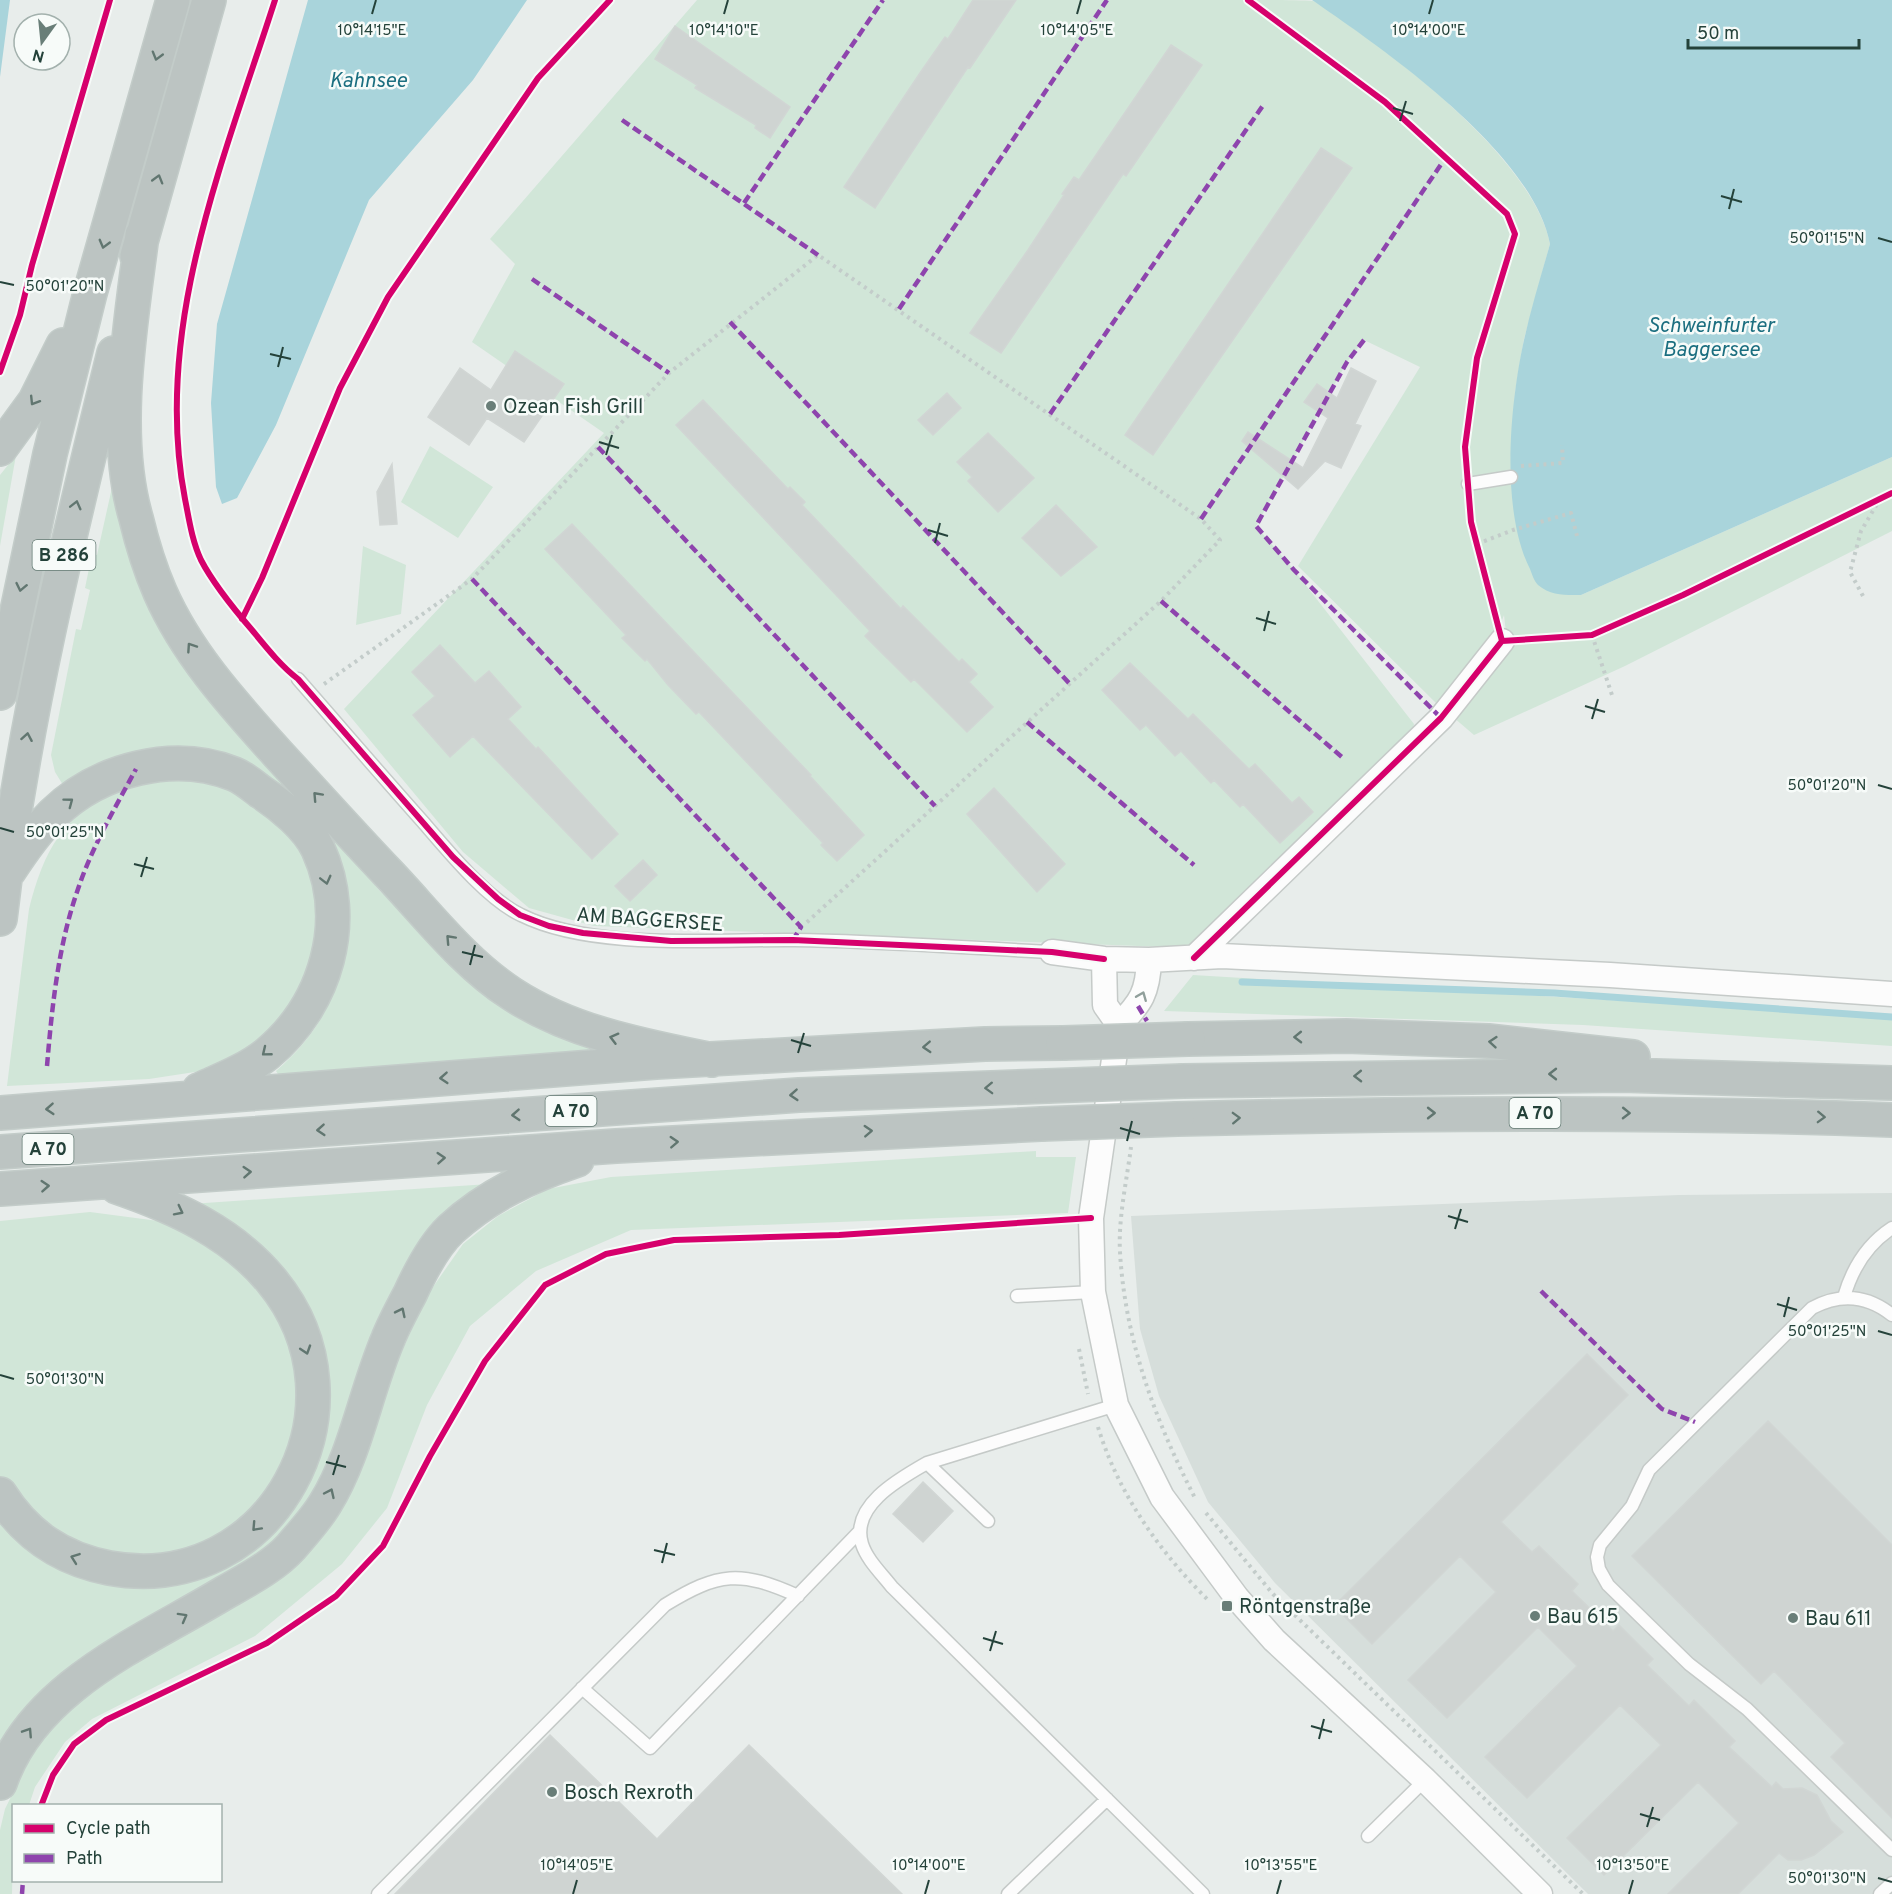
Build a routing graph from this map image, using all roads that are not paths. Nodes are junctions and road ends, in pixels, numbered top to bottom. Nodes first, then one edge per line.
1 (173, 0) edge
2 (208, 0) edge
3 (142, 235) junction
4 (90, 293) junction
5 (0, 449) edge
6 (1511, 472) road end
7 (1468, 484) dead end
8 (1502, 641) dead end
9 (298, 679) dead end
10 (0, 693) edge
11 (5, 878) junction
12 (0, 919) edge
13 (1052, 952) joint
14 (1194, 958) junction
15 (1104, 959) junction
16 (1149, 960) junction
17 (1892, 994) edge
18 (1119, 1025) junction
19 (712, 1060) junction
20 (1738, 1078) junction
21 (1892, 1083) edge
22 (178, 1100) junction
23 (0, 1113) edge
24 (1892, 1120) edge
25 (616, 1146) junction
26 (0, 1152) edge
27 (98, 1183) junction
28 (0, 1190) edge
29 (1892, 1228) edge
30 (1093, 1292) junction
31 (1017, 1296) dead end
32 (1844, 1297) junction
33 (1892, 1315) edge
34 (1116, 1405) junction
35 (927, 1463) junction
36 (0, 1494) edge
37 (988, 1521) dead end
38 (860, 1531) junction
39 (798, 1596) junction
40 (582, 1688) junction
41 (1425, 1780) junction
42 (0, 1783) edge
43 (1107, 1799) junction
44 (1368, 1836) dead end
45 (1892, 1850) edge
46 (1892, 1883) edge
47 (378, 1894) edge
48 (1008, 1894) edge
49 (1203, 1894) edge
50 (1540, 1894) edge
51 (1880, 1894) edge

1 -> 4 highway, B 286
3 -> 2 highway, B 286
11 -> 3 highway, B 286
19 -> 3 highway
4 -> 5 highway
4 -> 10 highway, B 286
6 - 7 lane
8 - 14 street
9 - 13 lane, AM BAGGERSEE
11 - 12 highway, B 286
11 -> 22 highway
13 - 15 street, AM BAGGERSEE
14 - 16 street, AM BAGGERSEE
14 - 17 street, AM BAGGERSEE
15 - 16 street, AM BAGGERSEE
15 - 18 street
18 -> 16 street
18 - 30 street
20 -> 19 highway, bridge
19 -> 22 highway
20 - 21 highway, A 70
20 -> 26 highway, A 70, bridge
22 -> 23 highway
25 -> 24 highway, A 70, bridge
27 -> 25 highway, A 70
42 -> 25 highway
28 -> 27 highway, A 70
27 -> 36 highway
29 - 32 lane
30 - 31 lane
30 - 34 street
32 - 33 lane
32 - 45 lane
34 - 35 lane
34 - 41 street
35 - 37 lane
35 - 38 lane
38 - 39 lane
38 - 43 lane
39 - 40 lane
39 - 40 lane
40 - 47 lane
41 - 44 lane
41 - 50 street
43 - 48 lane
43 - 49 lane
46 - 51 lane

